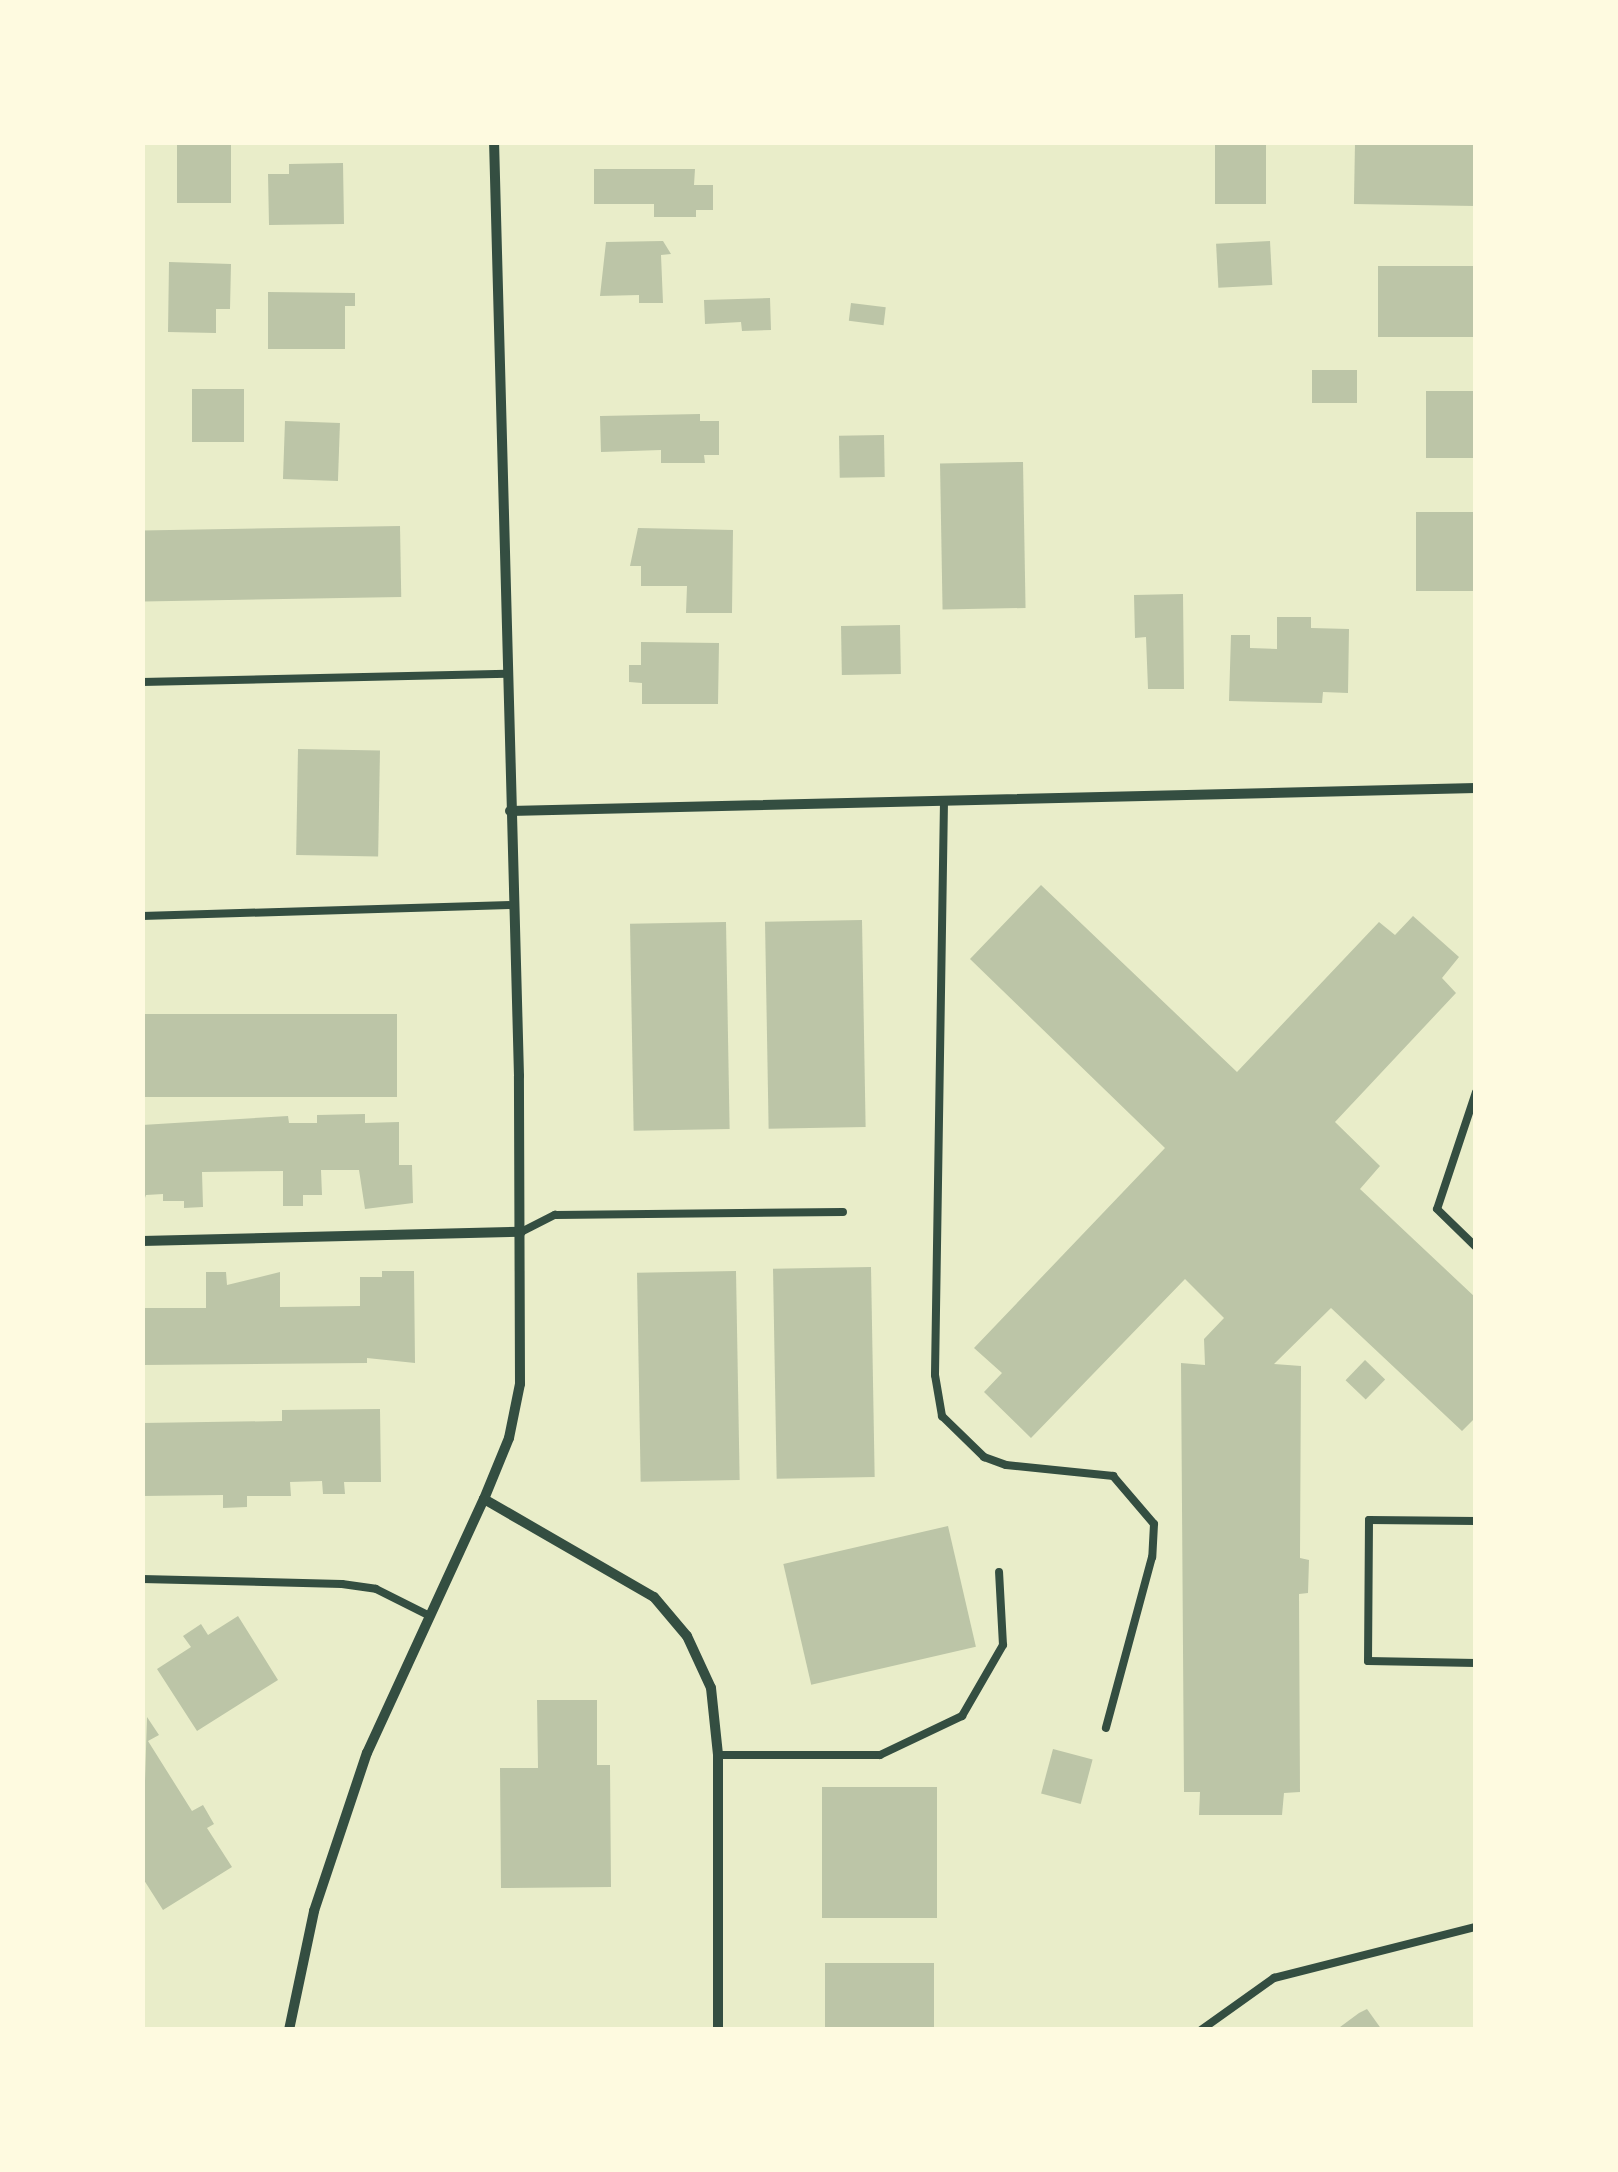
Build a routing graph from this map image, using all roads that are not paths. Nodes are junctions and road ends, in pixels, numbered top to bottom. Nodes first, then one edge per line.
1 (494, 142) edge
2 (507, 674) junction
3 (142, 682) edge
4 (1476, 788) edge
5 (944, 801) junction
6 (510, 811) junction
7 (513, 905) junction
8 (142, 916) edge
9 (1476, 1092) edge
10 (842, 1212) dead end
11 (521, 1232) junction
12 (142, 1240) edge
13 (1476, 1247) edge
14 (484, 1499) junction
15 (1476, 1521) edge
16 (999, 1572) dead end
17 (142, 1579) edge
18 (428, 1616) junction
19 (1476, 1662) edge
20 (1106, 1728) dead end
21 (718, 1755) junction
22 (1476, 1927) edge
23 (289, 2030) edge
24 (718, 2030) edge
25 (1202, 2030) edge

1 - 2 street
2 - 3 lane
2 - 6 street
4 - 5 street
5 - 6 street
5 - 20 lane
6 - 7 street
7 - 8 lane
7 - 11 street
9 - 13 lane
10 - 11 lane
11 - 12 street
11 - 14 street
14 - 18 street
14 - 21 street
15 - 19 lane
16 - 21 lane
17 - 18 lane
18 - 23 street
21 - 24 street
22 - 25 lane

